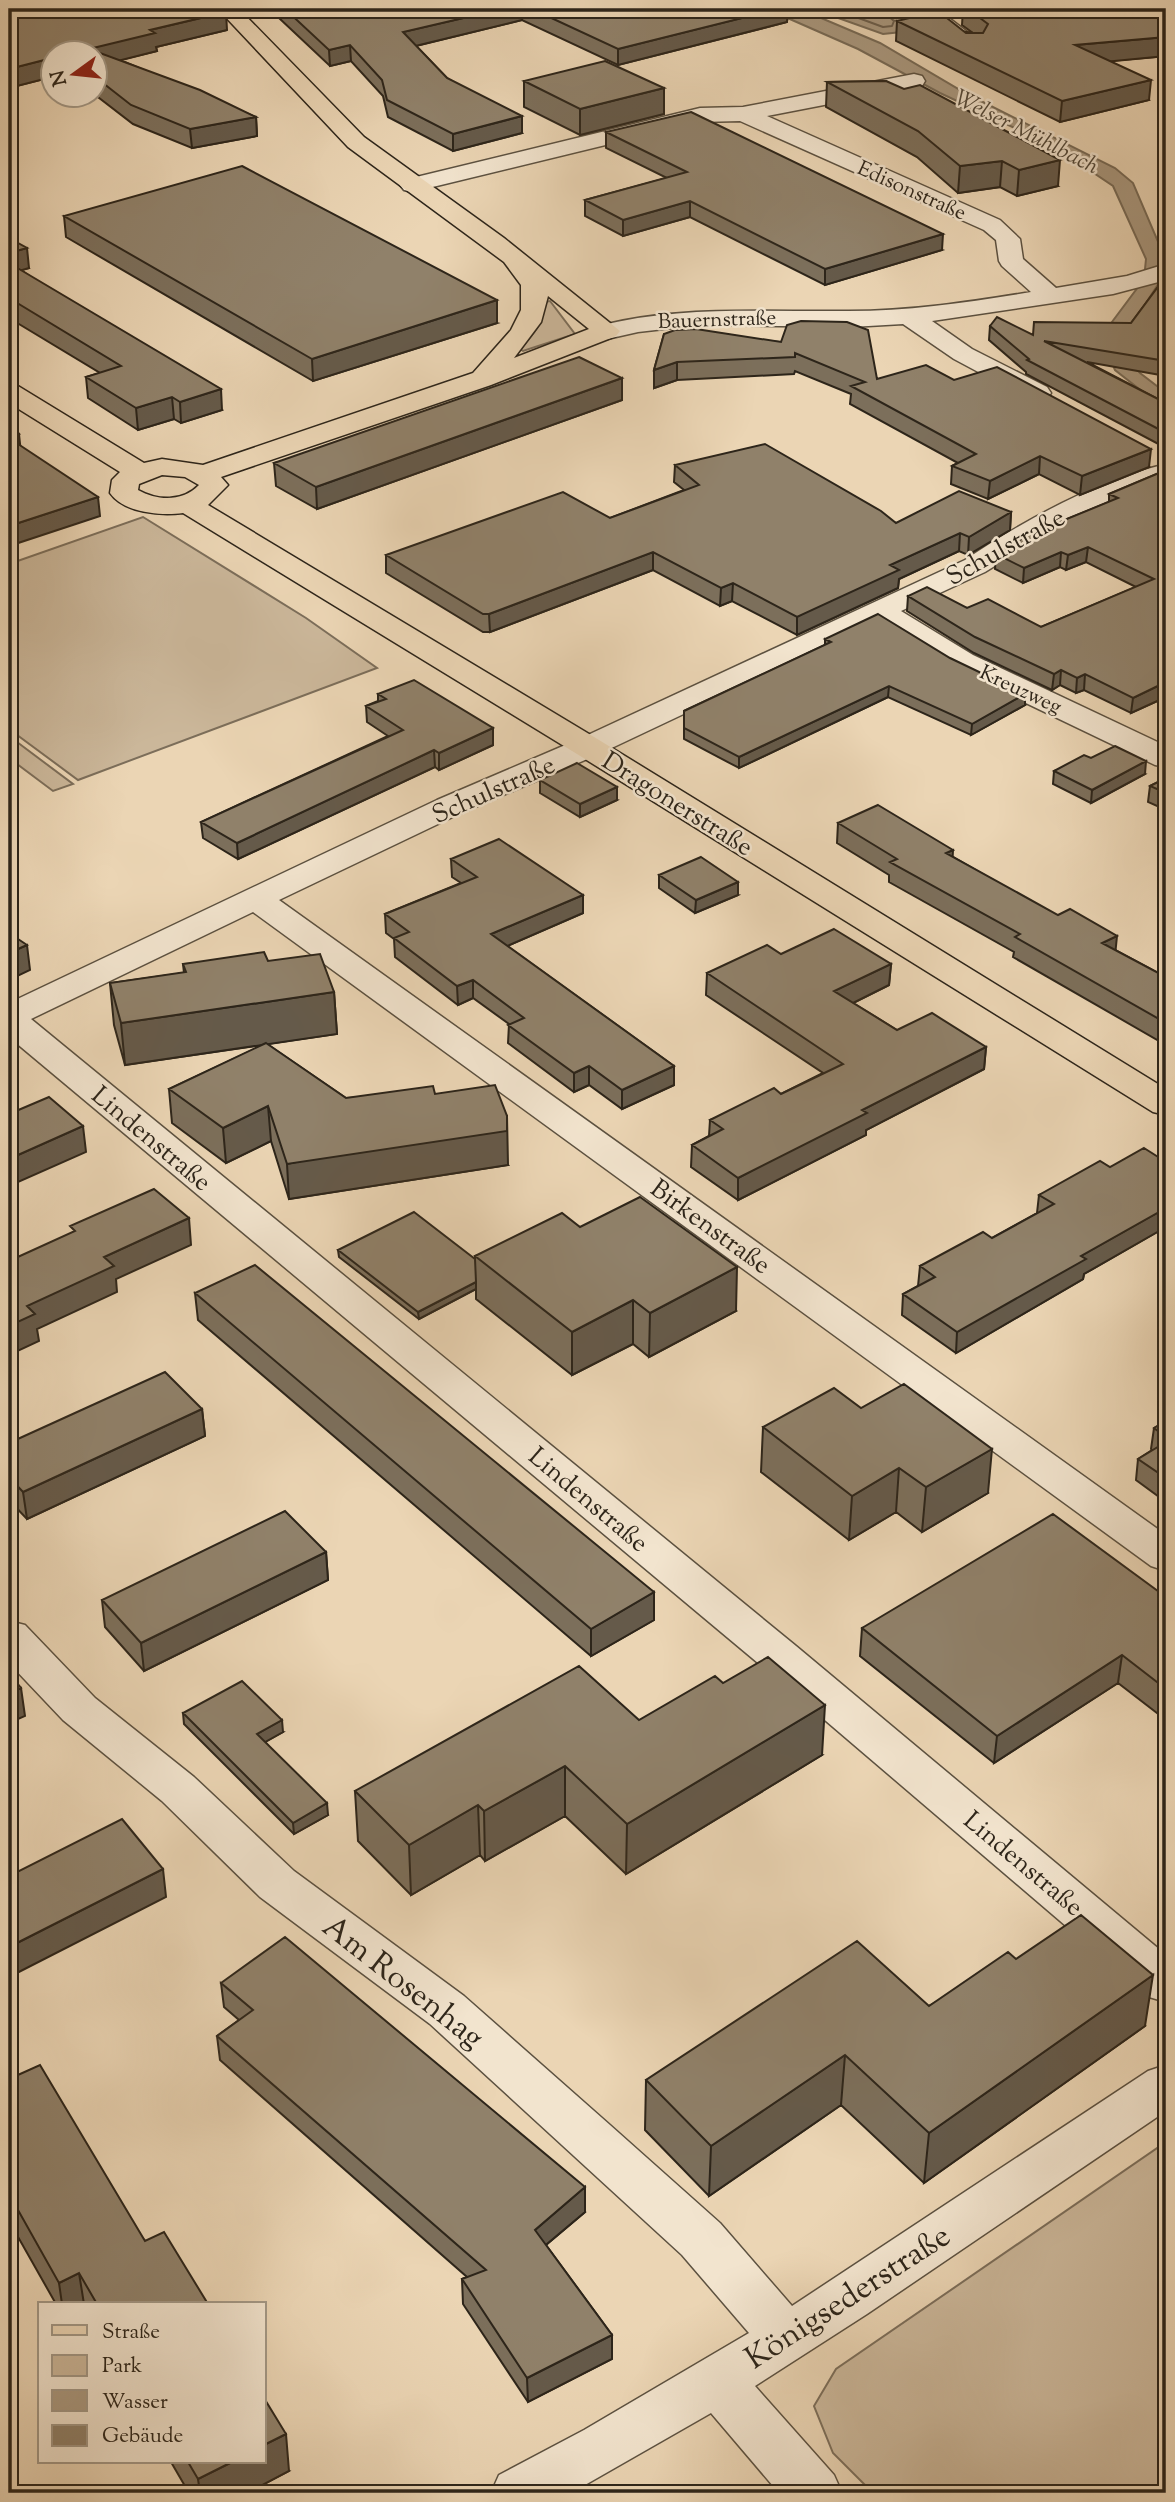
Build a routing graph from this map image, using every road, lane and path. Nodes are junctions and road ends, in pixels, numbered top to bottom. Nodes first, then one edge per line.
1 (228, 9) edge
2 (924, 9) edge
3 (974, 45) edge
4 (914, 81) dead end
5 (743, 114) junction
6 (412, 185) junction
7 (511, 255) junction
8 (1166, 271) edge
9 (1050, 296) junction
10 (910, 317) junction
11 (607, 331) junction
12 (482, 379) junction
13 (9, 392) edge
14 (1059, 404) edge
15 (140, 472) junction
16 (1166, 472) edge
17 (205, 473) junction
18 (188, 504) junction
19 (880, 611) junction
20 (588, 747) junction
21 (1166, 758) edge
22 (255, 898) junction
23 (9, 1017) edge
24 (1166, 1104) edge
25 (1166, 1556) edge
26 (9, 1636) edge
27 (1166, 1983) edge
28 (1166, 2085) edge
29 (787, 2339) junction
30 (717, 2381) junction
31 (520, 2493) edge
32 (814, 2493) edge

1 - 6 main road
2 - 3 street
4 - 5 street, Edisonstraße
5 - 6 street, Edisonstraße
5 - 9 street, Edisonstraße
6 - 7 main road
7 - 11 main road
7 - 12 main road
8 - 9 street, Bauernstraße
9 - 10 street, Bauernstraße
10 - 11 street, Bauernstraße
10 - 14 street
11 - 12 main road, Bauernstraße
12 - 17 main road, Bauernstraße
13 - 15 main road
15 - 17 main road
15 - 18 main road
16 - 19 street, Schulstraße
17 - 18 main road
18 - 20 main road, Dragonerstraße
19 - 20 street, Schulstraße
19 - 21 street, Kreuzweg
20 - 22 street, Schulstraße
20 - 24 main road, Dragonerstraße
22 - 23 street, Schulstraße
22 - 25 street, Birkenstraße
23 - 27 street, Lindenstraße
26 - 29 street, Am Rosenhag
28 - 29 street, Königsederstraße
29 - 30 street, Königsederstraße
30 - 31 street, Königsederstraße
30 - 32 street

